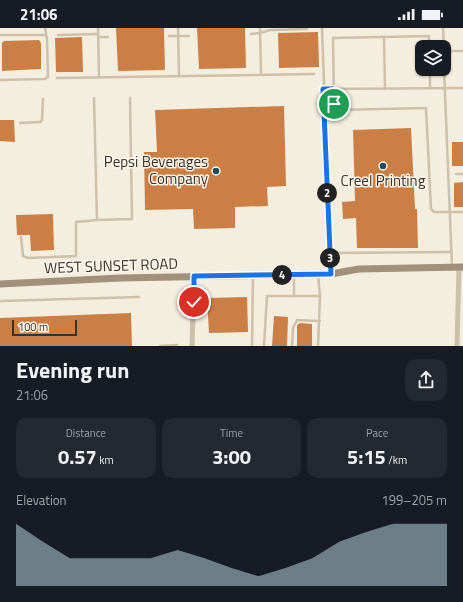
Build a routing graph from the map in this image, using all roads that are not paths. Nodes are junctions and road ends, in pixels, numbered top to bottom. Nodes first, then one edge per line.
1 (45, 28) edge
2 (98, 28) edge
3 (178, 28) edge
4 (260, 28) edge
5 (322, 28) edge
6 (443, 28) edge
7 (307, 29) dead end
8 (260, 33) junction
9 (251, 34) dead end
10 (0, 35) edge
11 (45, 35) junction
12 (58, 35) dead end
13 (98, 36) junction
14 (169, 36) dead end
15 (179, 36) junction
16 (189, 36) dead end
17 (108, 37) dead end
18 (384, 37) junction
19 (429, 40) edge
20 (444, 40) edge
21 (451, 51) edge
22 (463, 51) edge
23 (261, 74) junction
24 (314, 74) dead end
25 (179, 76) junction
26 (430, 76) edge
27 (444, 76) edge
28 (99, 77) junction
29 (58, 78) dead end
30 (0, 80) edge
31 (385, 88) junction
32 (430, 88) junction
33 (444, 88) junction
34 (463, 88) edge
35 (323, 89) junction
36 (333, 89) junction
37 (94, 98) dead end
38 (130, 98) dead end
39 (43, 99) dead end
40 (20, 123) dead end
41 (456, 174) dead end
42 (463, 174) edge
43 (450, 212) junction
44 (463, 212) edge
45 (97, 220) junction
46 (21, 237) dead end
47 (452, 252) junction
48 (329, 253) junction
49 (458, 267) edge
50 (318, 274) junction
51 (331, 274) junction
52 (294, 275) junction
53 (194, 276) junction
54 (253, 276) junction
55 (0, 284) edge
56 (294, 296) junction
57 (320, 296) junction
58 (139, 297) dead end
59 (0, 301) edge
60 (320, 321) junction
61 (178, 345) edge
62 (160, 346) edge
63 (192, 346) edge
64 (252, 346) edge
65 (264, 346) edge
66 (292, 346) edge
67 (318, 346) edge
68 (456, 346) edge

1 - 11 lane
2 - 13 lane
3 - 15 lane
4 - 8 lane
5 - 35 lane
6 - 20 lane
7 - 8 lane
8 - 9 lane
8 - 23 lane
10 - 11 lane
11 - 30 lane
12 - 13 lane
13 - 17 lane
13 - 28 lane
14 - 15 lane
15 - 16 lane
15 - 25 lane
18 - 19 lane
18 - 31 lane
18 - 36 lane
21 - 22 lane
23 - 24 lane
23 - 25 lane
25 - 28 lane
26 - 32 lane
27 - 33 lane
28 - 29 lane
31 - 32 lane
31 - 36 lane
32 - 33 lane
33 - 34 lane
33 - 43 lane
35 - 36 lane
35 - 48 lane
36 - 43 lane
37 - 45 lane
38 - 45 lane
39 - 40 lane
41 - 42 lane
43 - 44 lane
43 - 47 lane
45 - 46 lane
47 - 48 lane
47 - 49 lane
48 - 51 lane
49 - 51 main road, WEST SUNSET ROAD
49 - 68 street
50 - 51 main road, WEST SUNSET ROAD
50 - 52 main road, WEST SUNSET ROAD
50 - 57 lane
52 - 54 main road, WEST SUNSET ROAD
52 - 56 lane
53 - 54 main road, WEST SUNSET ROAD
53 - 55 main road, WEST SUNSET ROAD
53 - 63 street
54 - 64 lane
56 - 57 lane
56 - 65 lane
57 - 60 lane
58 - 59 lane
60 - 66 lane
60 - 67 lane
61 - 62 lane

